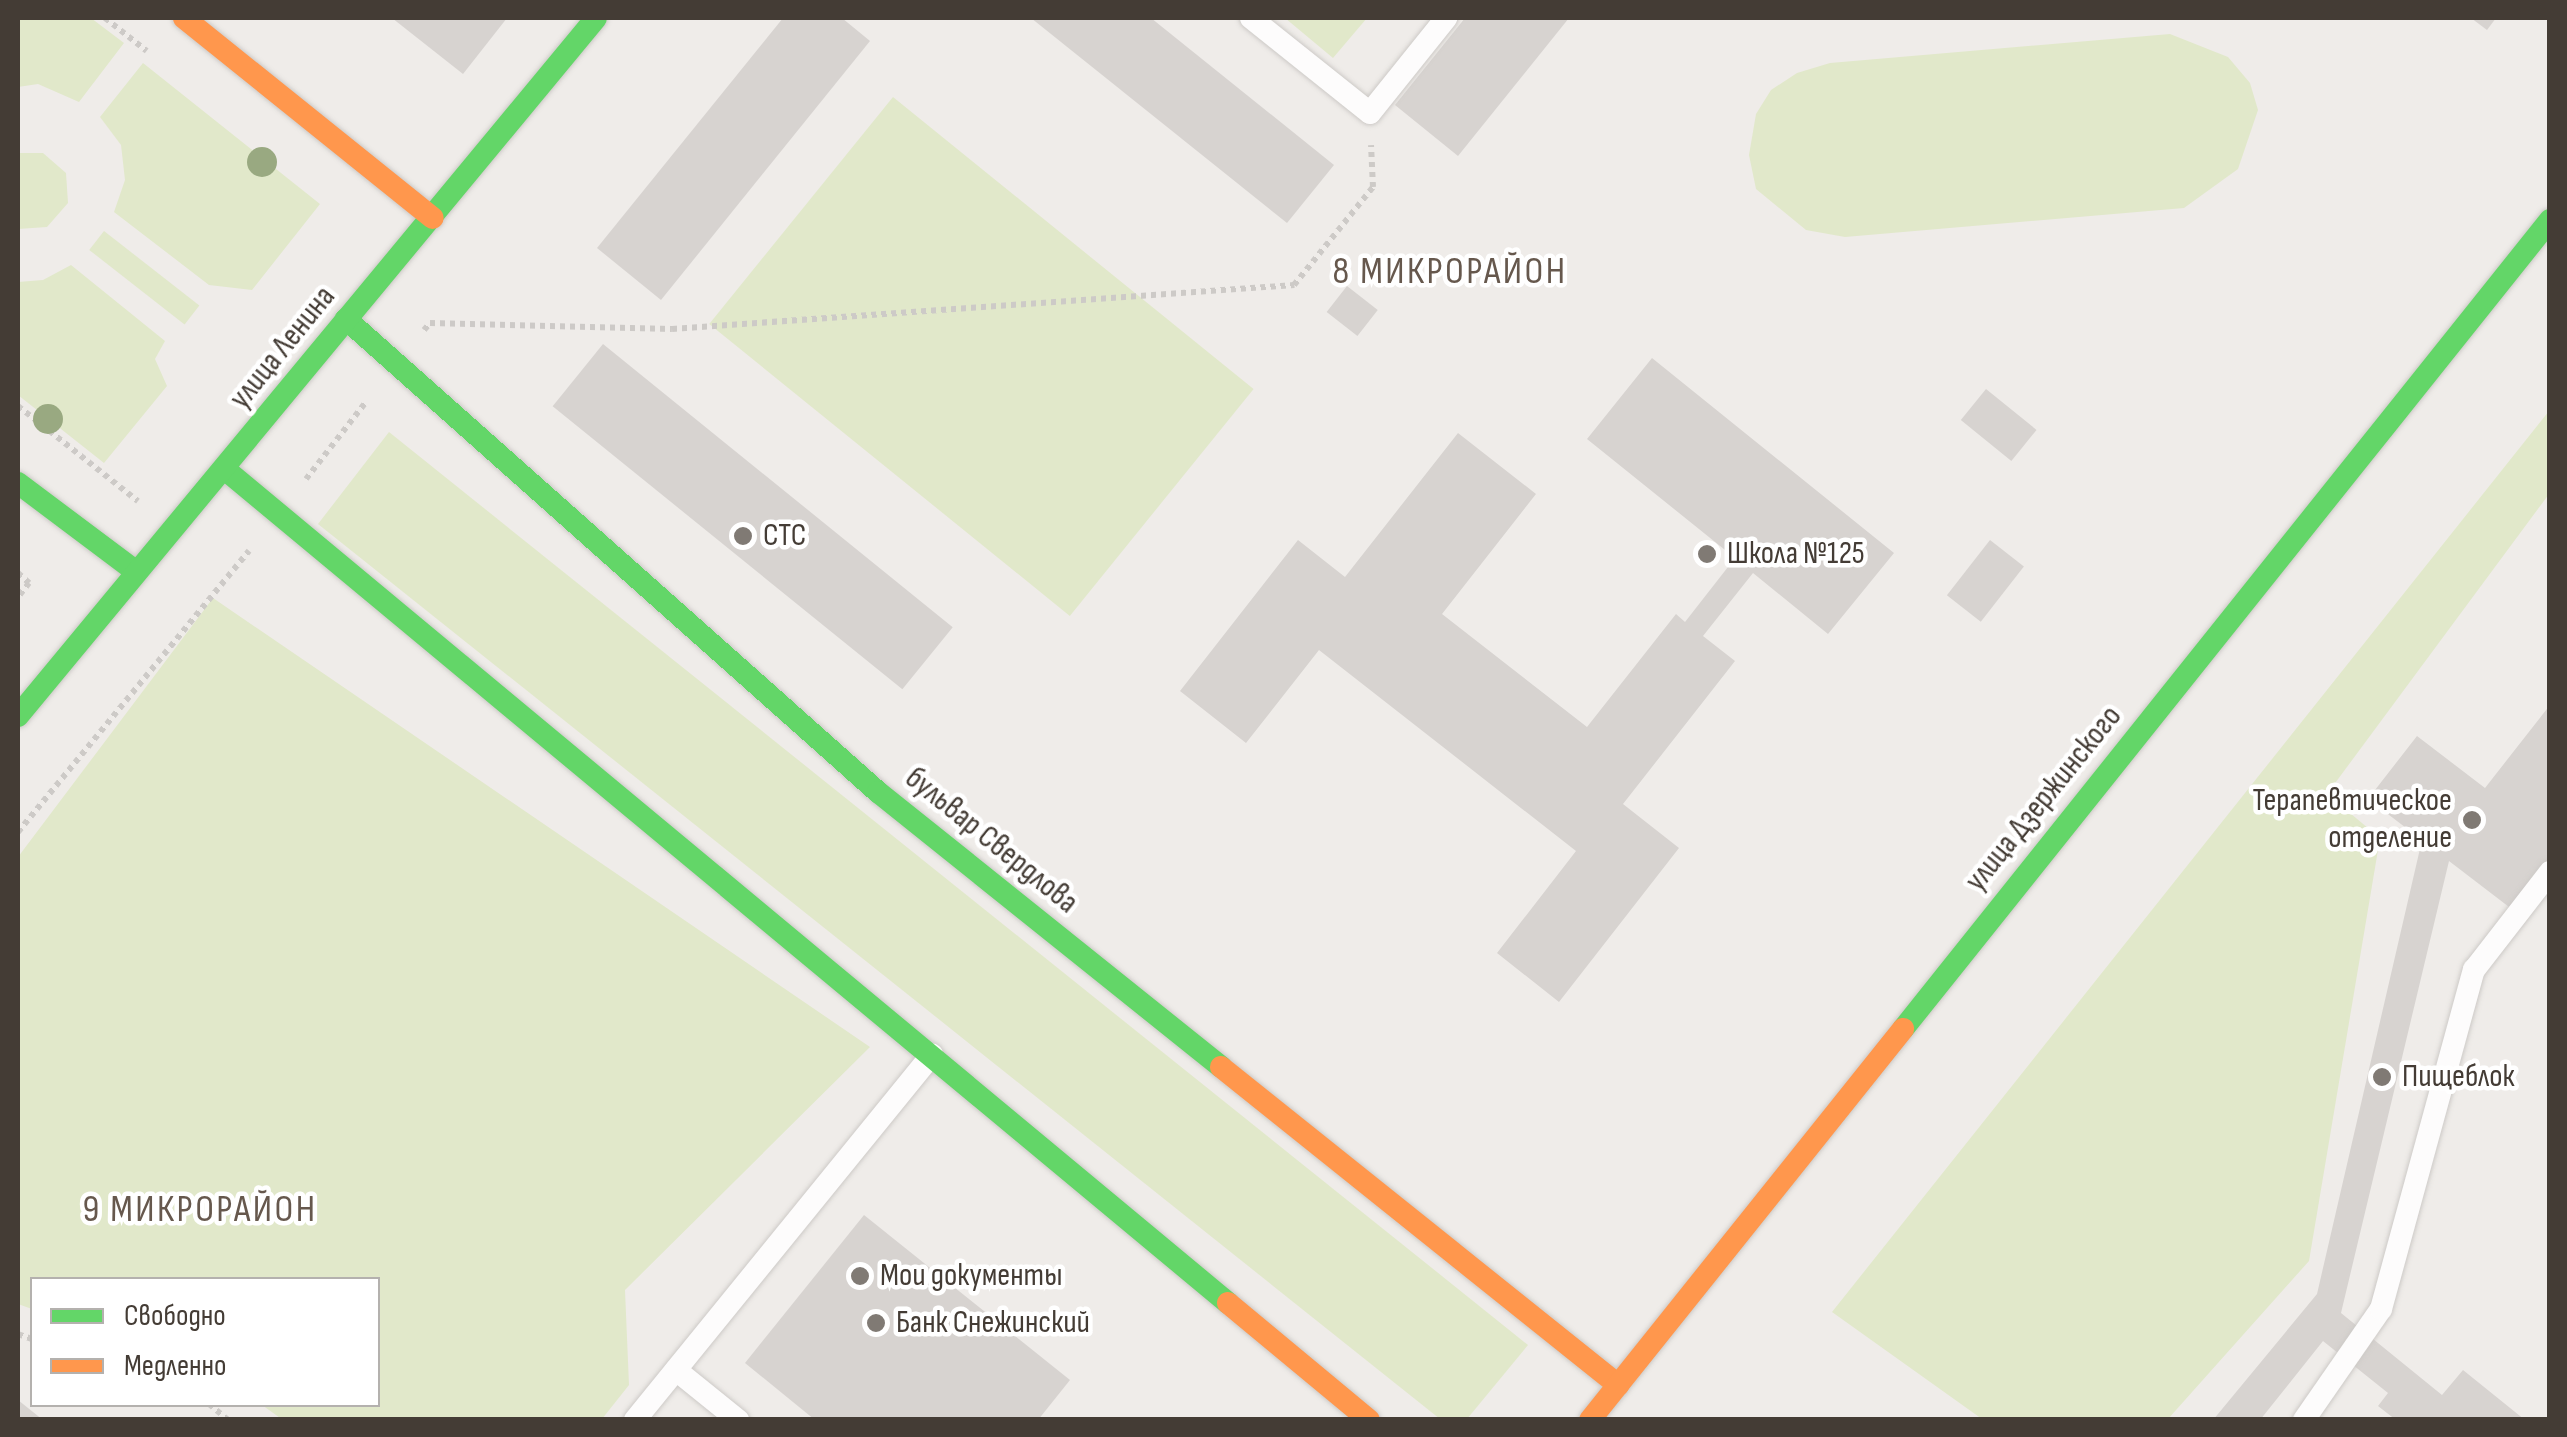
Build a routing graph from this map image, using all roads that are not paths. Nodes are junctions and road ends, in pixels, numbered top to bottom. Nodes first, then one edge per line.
1 (184, 18) edge
2 (596, 18) edge
3 (1250, 18) edge
4 (1446, 18) edge
5 (433, 218) junction
6 (2550, 220) edge
7 (346, 319) junction
8 (227, 471) junction
9 (18, 482) edge
10 (135, 572) junction
11 (18, 716) edge
12 (2550, 872) edge
13 (933, 1054) junction
14 (676, 1370) junction
15 (1618, 1385) junction
16 (634, 1420) edge
17 (738, 1420) edge
18 (1368, 1420) edge
19 (1590, 1420) edge
20 (2304, 1420) edge

1 - 5 street
2 - 5 street, улица Ленина
3 - 4 lane
5 - 7 street, улица Ленина
6 - 15 street, улица Дзержинского
7 - 8 street, улица Ленина
7 - 15 street, бульвар Свердлова
8 - 10 street, улица Ленина
8 - 13 street
9 - 10 street
10 - 11 street, улица Ленина
12 - 20 lane
13 - 14 lane
13 - 18 street
14 - 16 lane
14 - 17 lane
15 - 19 street, улица Дзержинского

